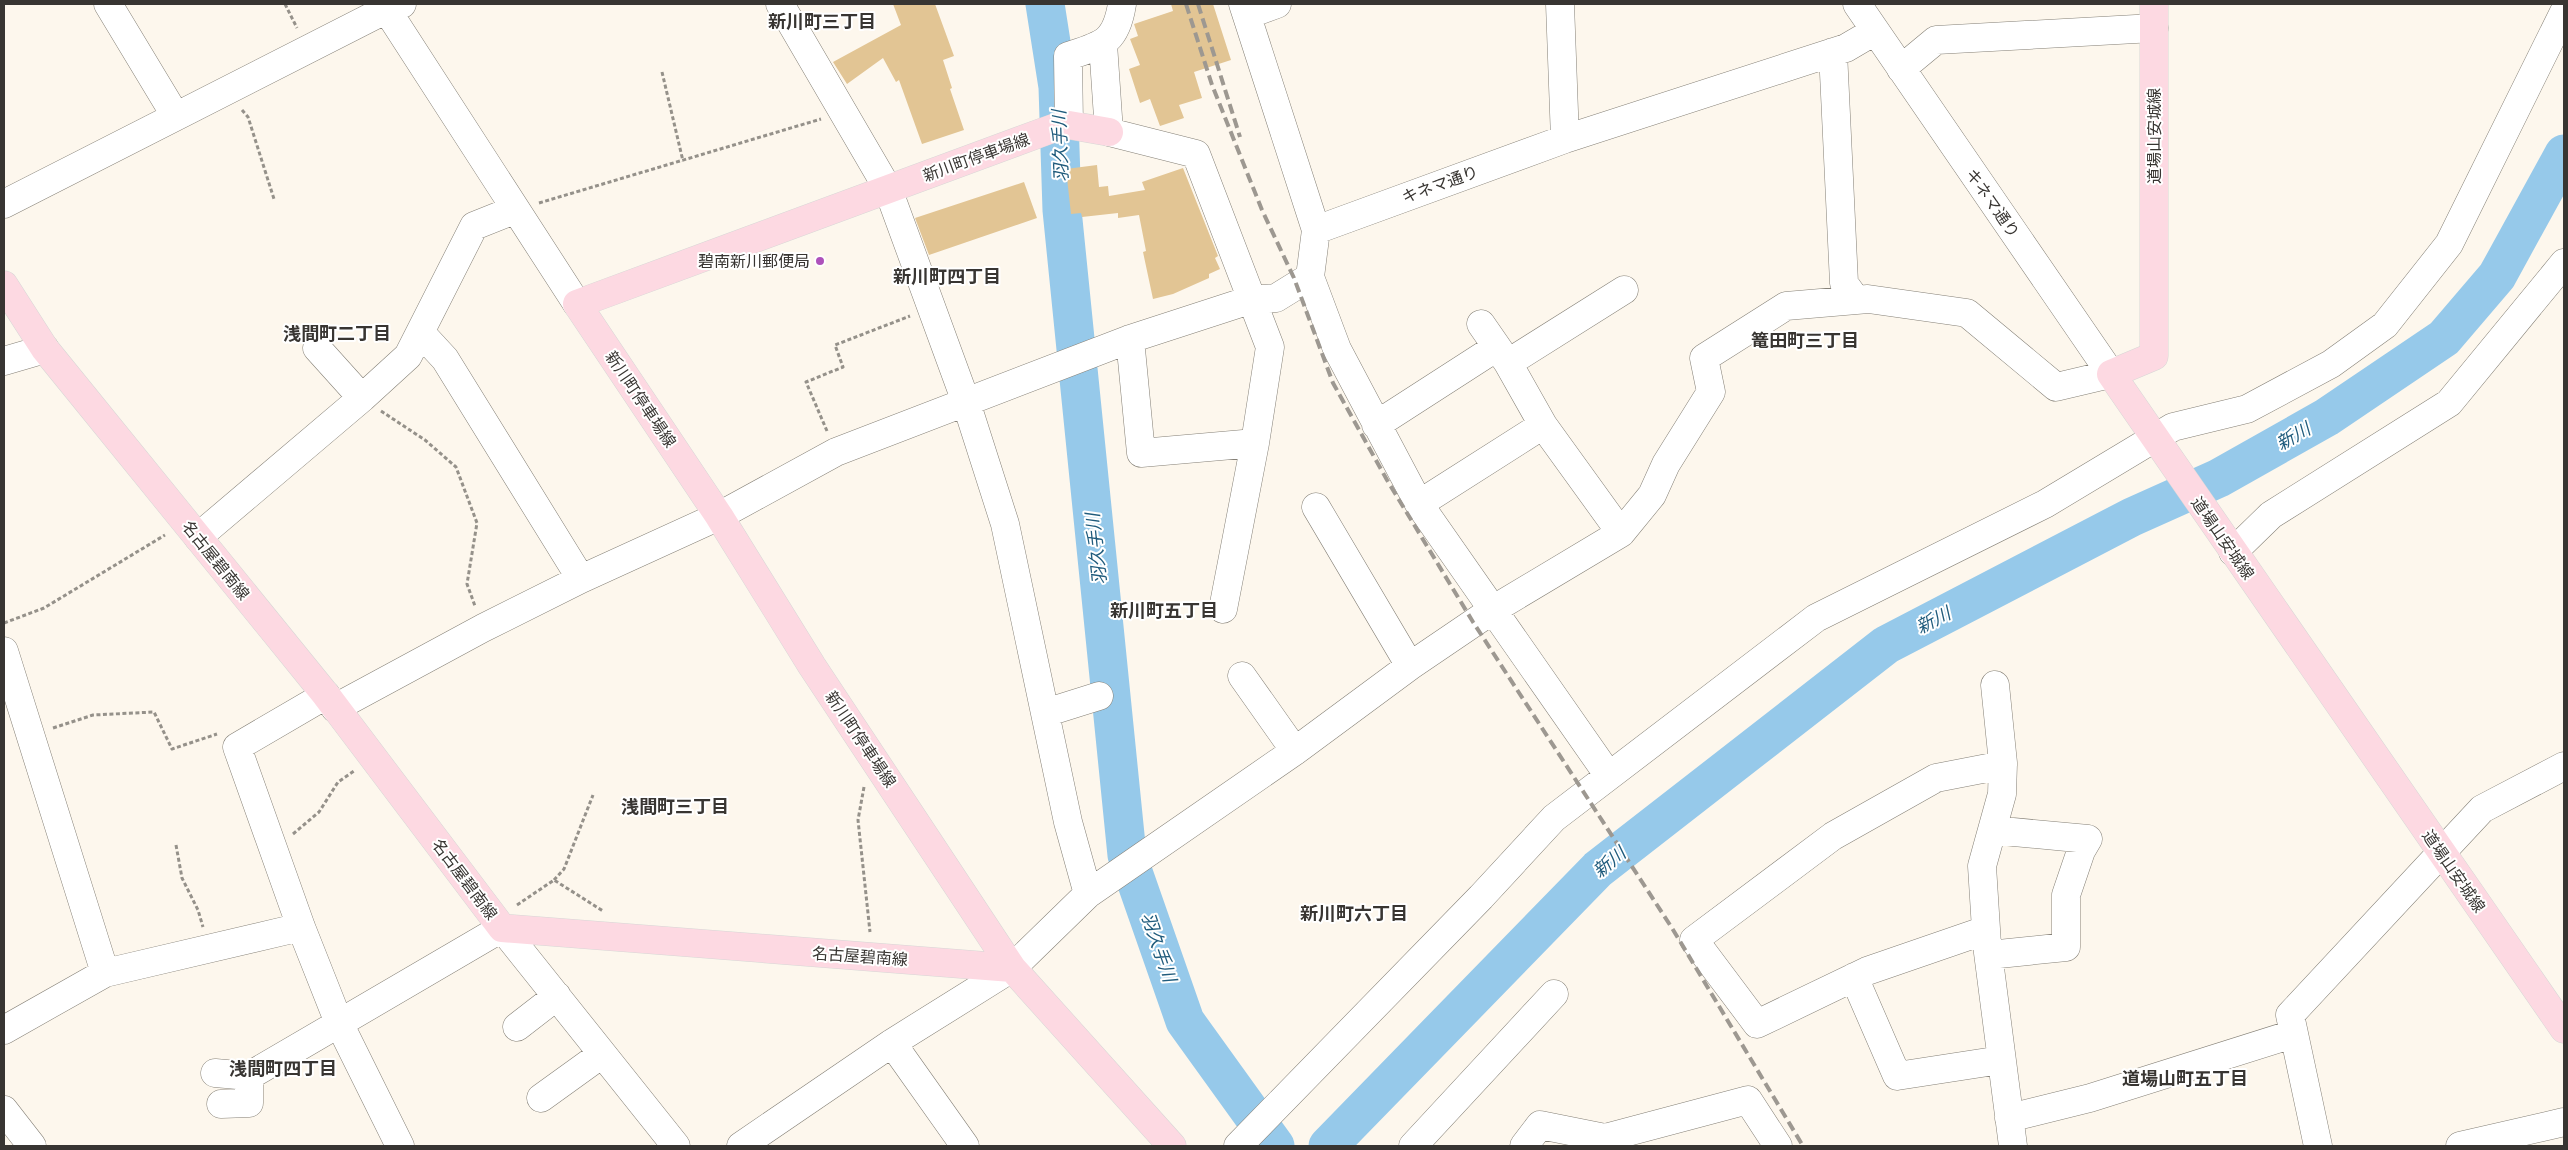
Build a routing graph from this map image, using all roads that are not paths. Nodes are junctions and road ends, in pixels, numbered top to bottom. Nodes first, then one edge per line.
1 (108, 4) edge
2 (780, 4) edge
3 (1122, 4) edge
4 (1277, 4) edge
5 (1560, 4) edge
6 (1857, 4) edge
7 (390, 6) edge
8 (1245, 9) edge
9 (2564, 12) edge
10 (2154, 16) edge
11 (1876, 31) junction
12 (1103, 44) junction
13 (1834, 52) junction
14 (1900, 69) junction
15 (175, 115) junction
16 (1070, 125) junction
17 (1109, 132) junction
18 (1565, 139) junction
19 (888, 189) junction
20 (4, 204) edge
21 (514, 210) junction
22 (1316, 230) junction
23 (2564, 264) edge
24 (1310, 277) junction
25 (4, 285) edge
26 (1624, 290) dead end
27 (1250, 300) junction
28 (1856, 300) junction
29 (577, 304) junction
30 (1481, 324) dead end
31 (421, 333) junction
32 (1130, 339) junction
33 (317, 348) dead end
34 (45, 349) junction
35 (1502, 355) junction
36 (4, 361) edge
37 (2111, 374) junction
38 (362, 398) junction
39 (966, 402) junction
40 (1376, 425) junction
41 (1543, 425) junction
42 (1255, 443) junction
43 (2159, 444) junction
44 (1419, 504) junction
45 (1316, 507) dead end
46 (719, 516) junction
47 (192, 530) junction
48 (1620, 533) junction
49 (2228, 545) junction
50 (581, 579) junction
51 (1223, 609) dead end
52 (1494, 609) junction
53 (4, 651) edge
54 (1410, 666) junction
55 (1242, 676) dead end
56 (1995, 684) dead end
57 (1099, 696) dead end
58 (331, 702) junction
59 (1045, 713) junction
60 (1295, 751) junction
61 (2003, 766) junction
62 (2564, 766) edge
63 (1609, 776) junction
64 (1992, 830) junction
65 (2441, 852) junction
66 (1088, 894) junction
67 (499, 924) junction
68 (301, 927) junction
69 (1987, 942) junction
70 (1012, 968) junction
71 (105, 973) junction
72 (1854, 977) junction
73 (1554, 994) dead end
74 (557, 996) junction
75 (339, 1023) junction
76 (517, 1027) dead end
77 (2564, 1029) edge
78 (4, 1030) edge
79 (2293, 1034) junction
80 (892, 1043) junction
81 (602, 1054) junction
82 (2001, 1060) junction
83 (215, 1073) dead end
84 (249, 1076) junction
85 (541, 1098) dead end
86 (221, 1104) dead end
87 (4, 1110) edge
88 (2009, 1118) junction
89 (2564, 1122) edge
90 (2505, 1141) edge
91 (32, 1146) edge
92 (400, 1146) edge
93 (676, 1146) edge
94 (741, 1146) edge
95 (965, 1146) edge
96 (1172, 1146) edge
97 (1238, 1146) edge
98 (1413, 1146) edge
99 (1524, 1146) edge
100 (1778, 1146) edge
101 (2013, 1146) edge
102 (2318, 1146) edge
103 (2460, 1146) edge

1 - 15 street
2 - 19 street
3 - 12 street
4 - 8 street
5 - 18 street
6 - 11 street, キネマ通り
7 - 15 street
7 - 21 street
8 - 22 street
9 - 43 street
10 - 14 street
10 - 37 main road, 道場山安城線
11 - 13 street, キネマ通り
11 - 14 street, キネマ通り
12 - 16 street
12 - 17 street
13 - 18 street, キネマ通り
13 - 28 street
14 - 37 street, キネマ通り
15 - 20 street
16 - 17 main road, 新川町停車場線
16 - 19 main road, 新川町停車場線
17 - 27 street
18 - 22 street, キネマ通り
19 - 29 main road, 新川町停車場線
19 - 39 street
21 - 29 street
21 - 31 street
22 - 24 street
23 - 49 street
24 - 27 street
24 - 40 street
25 - 34 main road, 名古屋碧南線
26 - 35 street
27 - 32 street
27 - 42 street
28 - 37 street
28 - 48 street
29 - 46 main road, 新川町停車場線
30 - 35 street
31 - 38 street
31 - 50 street
32 - 39 street
32 - 42 street
33 - 38 street
34 - 36 street
34 - 47 main road, 名古屋碧南線
35 - 40 street
35 - 41 street
37 - 43 main road, 道場山安城線
38 - 47 street
39 - 46 street
39 - 59 street
40 - 44 street
41 - 44 street
41 - 48 street
42 - 51 street
43 - 49 main road, 道場山安城線
43 - 63 street
44 - 52 street
45 - 54 street
46 - 50 street
46 - 70 main road, 新川町停車場線
47 - 58 main road, 名古屋碧南線
48 - 52 street
49 - 65 main road, 道場山安城線
50 - 58 street
52 - 54 street
52 - 63 street
53 - 71 street
54 - 60 street
55 - 60 street
56 - 61 street
57 - 59 street
58 - 67 main road, 名古屋碧南線
58 - 68 street
59 - 66 street
60 - 66 street
61 - 64 street
61 - 72 street
62 - 65 street
63 - 97 street
64 - 69 street
64 - 69 street
65 - 77 main road, 道場山安城線
65 - 79 street
66 - 70 street
67 - 70 main road, 名古屋碧南線
67 - 74 street
67 - 75 street
68 - 71 street
68 - 75 street
69 - 72 street
69 - 82 street
70 - 80 street
70 - 96 main road
71 - 78 street
72 - 82 street
73 - 98 street
74 - 76 street
74 - 81 street
75 - 84 street
75 - 92 street
79 - 88 street
79 - 102 street
80 - 94 street
80 - 95 street
81 - 85 street
81 - 93 street
82 - 88 street
83 - 84 street
84 - 86 street
87 - 91 street
88 - 101 street
89 - 90 street
90 - 103 street
99 - 100 street

